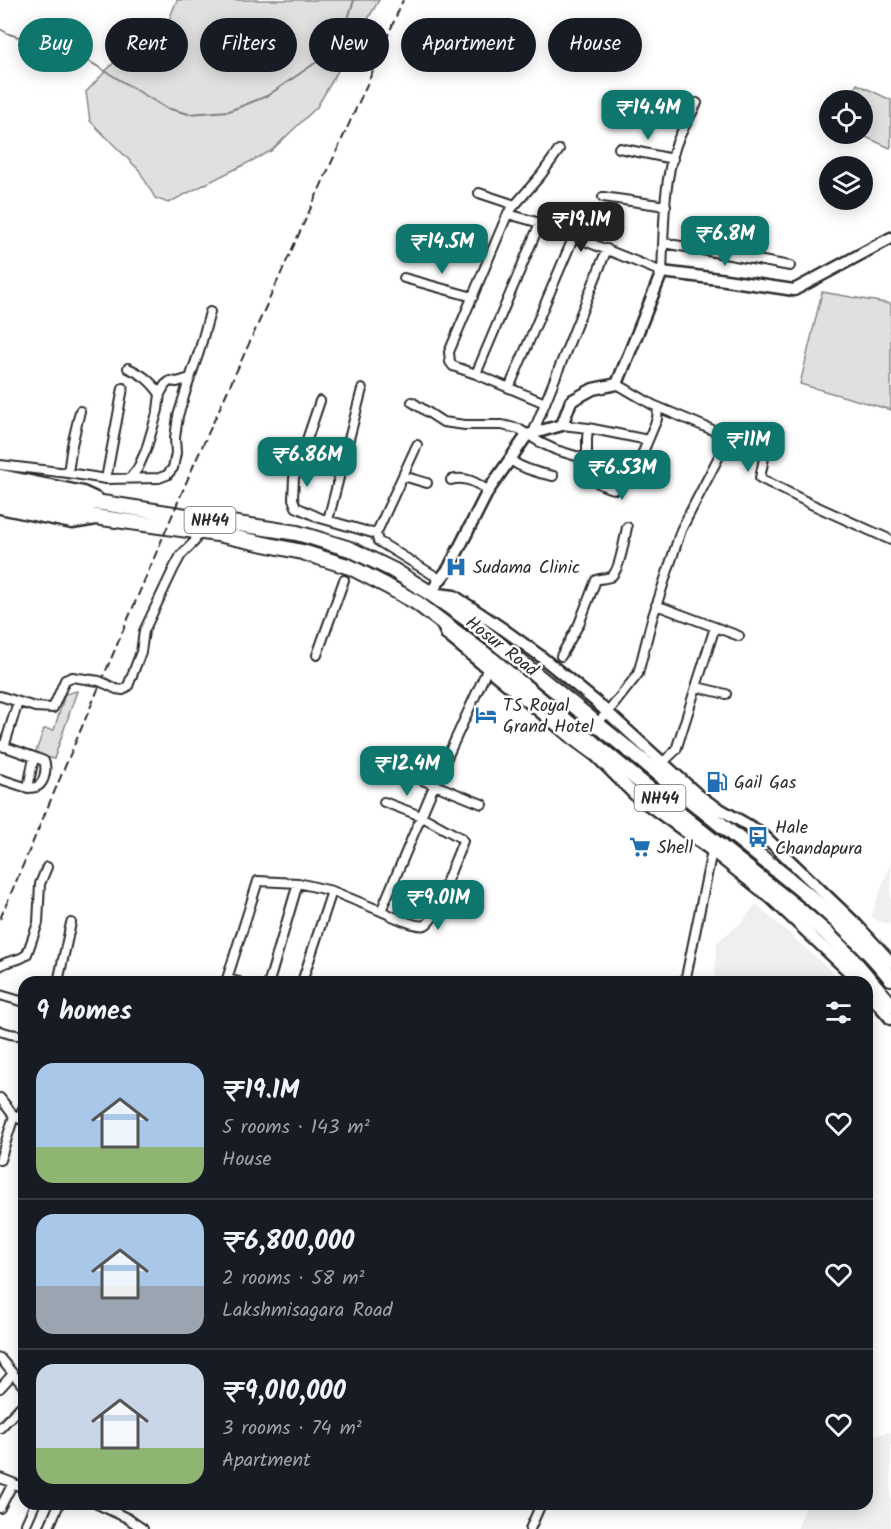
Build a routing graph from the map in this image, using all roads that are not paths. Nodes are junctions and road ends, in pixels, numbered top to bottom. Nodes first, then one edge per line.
1 (697, 103) dead end
2 (619, 148) dead end
3 (558, 150) dead end
4 (673, 159) junction
5 (479, 193) dead end
6 (603, 197) dead end
7 (515, 205) junction
8 (666, 206) junction
9 (508, 214) junction
10 (540, 224) junction
11 (574, 236) junction
12 (891, 238) edge
13 (664, 243) junction
14 (607, 249) junction
15 (790, 266) dead end
16 (662, 272) junction
17 (404, 278) dead end
18 (473, 297) junction
19 (210, 312) dead end
20 (128, 368) dead end
21 (476, 374) junction
22 (190, 378) junction
23 (617, 384) junction
24 (123, 388) dead end
25 (509, 388) junction
26 (362, 389) dead end
27 (160, 394) junction
28 (320, 401) dead end
29 (412, 402) dead end
30 (545, 403) junction
31 (658, 407) junction
32 (80, 411) dead end
33 (562, 425) junction
34 (588, 428) junction
35 (530, 434) junction
36 (729, 437) junction
37 (648, 440) junction
38 (417, 445) dead end
39 (586, 459) junction
40 (510, 460) junction
41 (68, 473) junction
42 (1, 475) edge
43 (403, 476) junction
44 (553, 476) dead end
45 (130, 478) junction
46 (106, 479) junction
47 (451, 480) dead end
48 (427, 483) dead end
49 (488, 490) junction
50 (0, 499) edge
51 (57, 503) junction
52 (109, 504) junction
53 (0, 508) edge
54 (102, 518) junction
55 (328, 520) junction
56 (627, 527) dead end
57 (196, 531) junction
58 (376, 534) junction
59 (891, 540) edge
60 (440, 579) junction
61 (344, 580) dead end
62 (430, 592) junction
63 (656, 605) junction
64 (441, 621) junction
65 (715, 627) junction
66 (739, 636) dead end
67 (317, 655) dead end
68 (561, 656) dead end
69 (488, 668) junction
70 (697, 687) junction
71 (726, 694) dead end
72 (0, 696) edge
73 (18, 702) junction
74 (608, 712) junction
75 (596, 724) junction
76 (2, 746) edge
77 (34, 757) junction
78 (658, 767) junction
79 (405, 773) dead end
80 (0, 779) edge
81 (434, 786) junction
82 (28, 788) junction
83 (384, 801) dead end
84 (482, 804) dead end
85 (421, 816) junction
86 (712, 851) junction
87 (47, 867) dead end
88 (298, 883) junction
89 (333, 891) junction
90 (381, 911) junction
91 (71, 923) dead end
92 (891, 962) edge
93 (0, 966) edge
94 (59, 976) edge
95 (229, 976) edge
96 (271, 976) edge
97 (304, 976) edge
98 (686, 976) edge
99 (854, 976) edge
100 (866, 976) edge
101 (891, 978) edge
102 (873, 984) edge
103 (0, 995) edge
104 (873, 998) edge
105 (18, 1000) edge
106 (891, 1005) edge
107 (891, 1019) edge
108 (0, 1030) edge
109 (18, 1035) edge
110 (0, 1098) edge
111 (18, 1117) edge
112 (18, 1120) edge
113 (0, 1160) edge
114 (0, 1358) edge
115 (13, 1374) junction
116 (18, 1380) edge
117 (0, 1388) edge
118 (18, 1408) edge
119 (0, 1428) edge
120 (0, 1478) edge
121 (13, 1483) junction
122 (18, 1486) edge
123 (0, 1508) edge
124 (32, 1510) edge
125 (54, 1510) edge
126 (110, 1510) edge
127 (538, 1510) edge
128 (26, 1524) dead end
129 (48, 1529) edge
130 (143, 1529) edge
131 (530, 1529) edge

1 - 4 street
2 - 4 street
3 - 7 street
4 - 8 street
5 - 7 street
6 - 8 street
7 - 9 street
8 - 13 street
9 - 10 street
9 - 18 street
10 - 11 street
10 - 21 street
11 - 14 street
11 - 25 street
12 - 16 street
13 - 15 street
13 - 16 street
14 - 16 street
14 - 30 street
16 - 23 street
17 - 18 street
18 - 21 street
19 - 22 street
20 - 27 street
21 - 25 street
22 - 27 street
22 - 45 street
23 - 31 street
23 - 33 street
24 - 46 street
25 - 30 street
26 - 55 street
27 - 45 street
28 - 55 street
29 - 35 street
30 - 35 street
31 - 36 street
31 - 37 street
32 - 41 street
33 - 34 street
33 - 35 street
34 - 37 street
34 - 39 street
35 - 39 street
35 - 40 street
36 - 59 street
36 - 63 street
37 - 39 street
38 - 43 street
40 - 44 street
40 - 49 street
41 - 42 street
41 - 46 street
42 - 51 highway, NH44
42 - 52 street
43 - 48 street
43 - 58 street
45 - 46 street
47 - 49 street
49 - 60 street
50 - 51 highway, NH44
51 - 52 highway, NH44
51 - 54 highway, NH44
52 - 62 highway, Hosur Road / NH44
53 - 54 street
54 - 57 highway, Hosur Road / NH44
55 - 58 street
56 - 68 street
57 - 64 highway, Hosur Road / NH44
57 - 73 street
58 - 60 street
60 - 62 street
61 - 67 street
62 - 74 street
62 - 75 highway, Hosur Road / NH44
63 - 65 street
63 - 74 street
64 - 69 street
64 - 100 highway, Hosur Road / NH44
65 - 66 street
65 - 70 street
69 - 81 street
69 - 86 street
70 - 71 street
70 - 78 street
72 - 73 street
73 - 76 street
74 - 75 street
74 - 78 street
75 - 78 highway, Hosur Road / NH44
76 - 77 street
77 - 82 street
77 - 82 street
78 - 92 street
78 - 101 highway, Hosur Road / NH44
79 - 81 street
80 - 82 street
81 - 84 street
81 - 85 street
83 - 85 street
85 - 90 street
85 - 90 street
86 - 98 street
86 - 99 street
87 - 93 street
88 - 89 street
88 - 95 street
88 - 96 street
89 - 90 street
89 - 97 street
91 - 94 street
102 - 106 highway, Hosur Road / NH44
103 - 105 street
104 - 107 street
108 - 109 street
110 - 111 street
112 - 113 street
114 - 115 street
115 - 116 street
115 - 117 street
118 - 119 street
120 - 121 street
121 - 122 street
121 - 123 street
124 - 128 street
125 - 129 street
126 - 130 street
127 - 131 street

